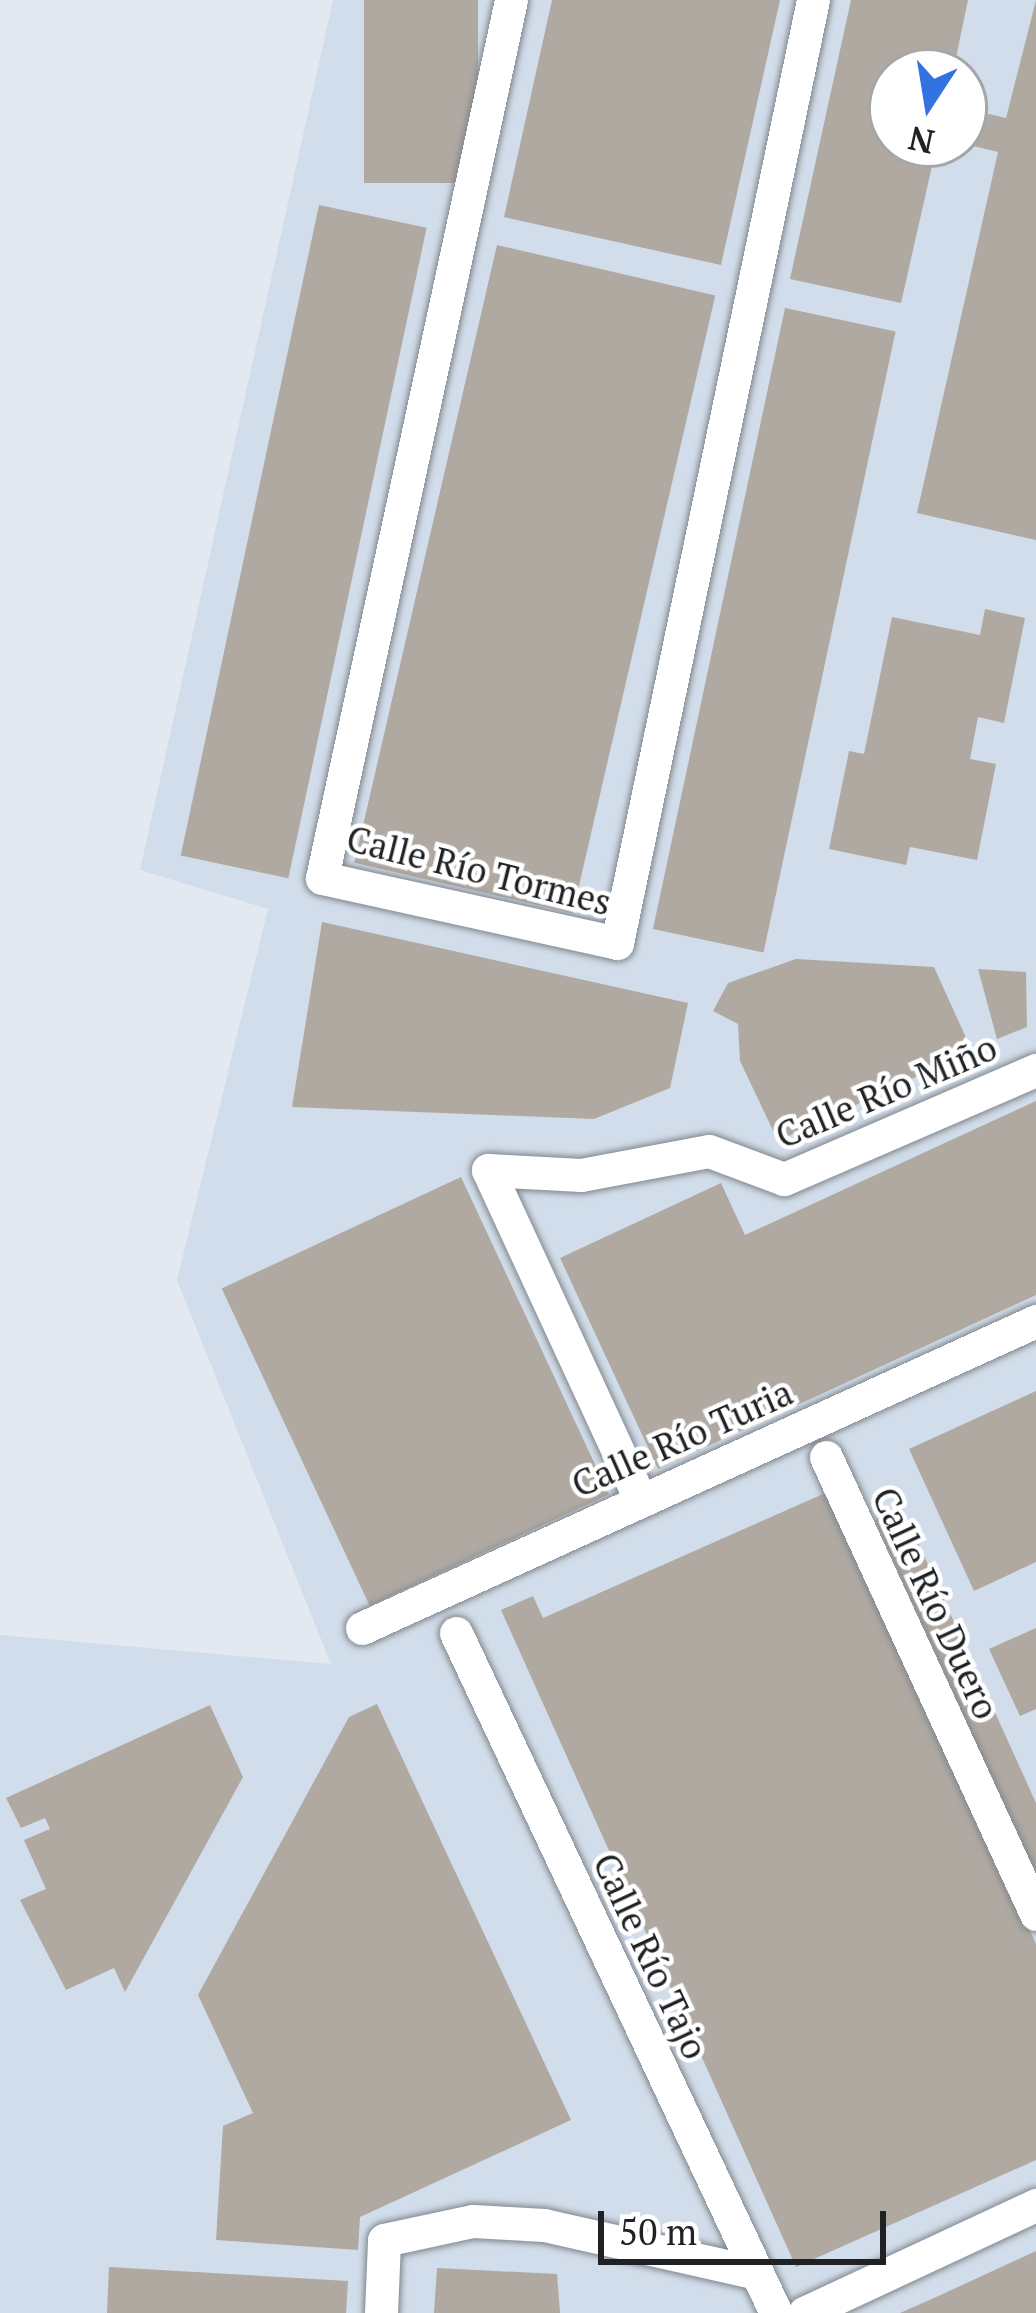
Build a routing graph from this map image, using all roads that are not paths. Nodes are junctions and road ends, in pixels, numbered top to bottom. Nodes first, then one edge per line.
1 (512, 0) edge
2 (813, 0) edge
3 (1036, 1070) edge
4 (1036, 1321) edge
5 (826, 1456) dead end
6 (640, 1499) junction
7 (362, 1628) dead end
8 (456, 1633) dead end
9 (1036, 1914) edge
10 (1036, 2205) edge
11 (757, 2273) junction
12 (381, 2313) edge
13 (776, 2313) edge
14 (804, 2313) edge

1 - 2 street, Calle Río Tormes
3 - 6 street, Calle Río Miño
4 - 6 street, Calle Río Turia
5 - 9 street, Calle Río Duero
6 - 7 street, Calle Río Turia
8 - 11 street, Calle Río Tajo
10 - 14 street
11 - 12 street
11 - 13 street, Calle Río Tajo

